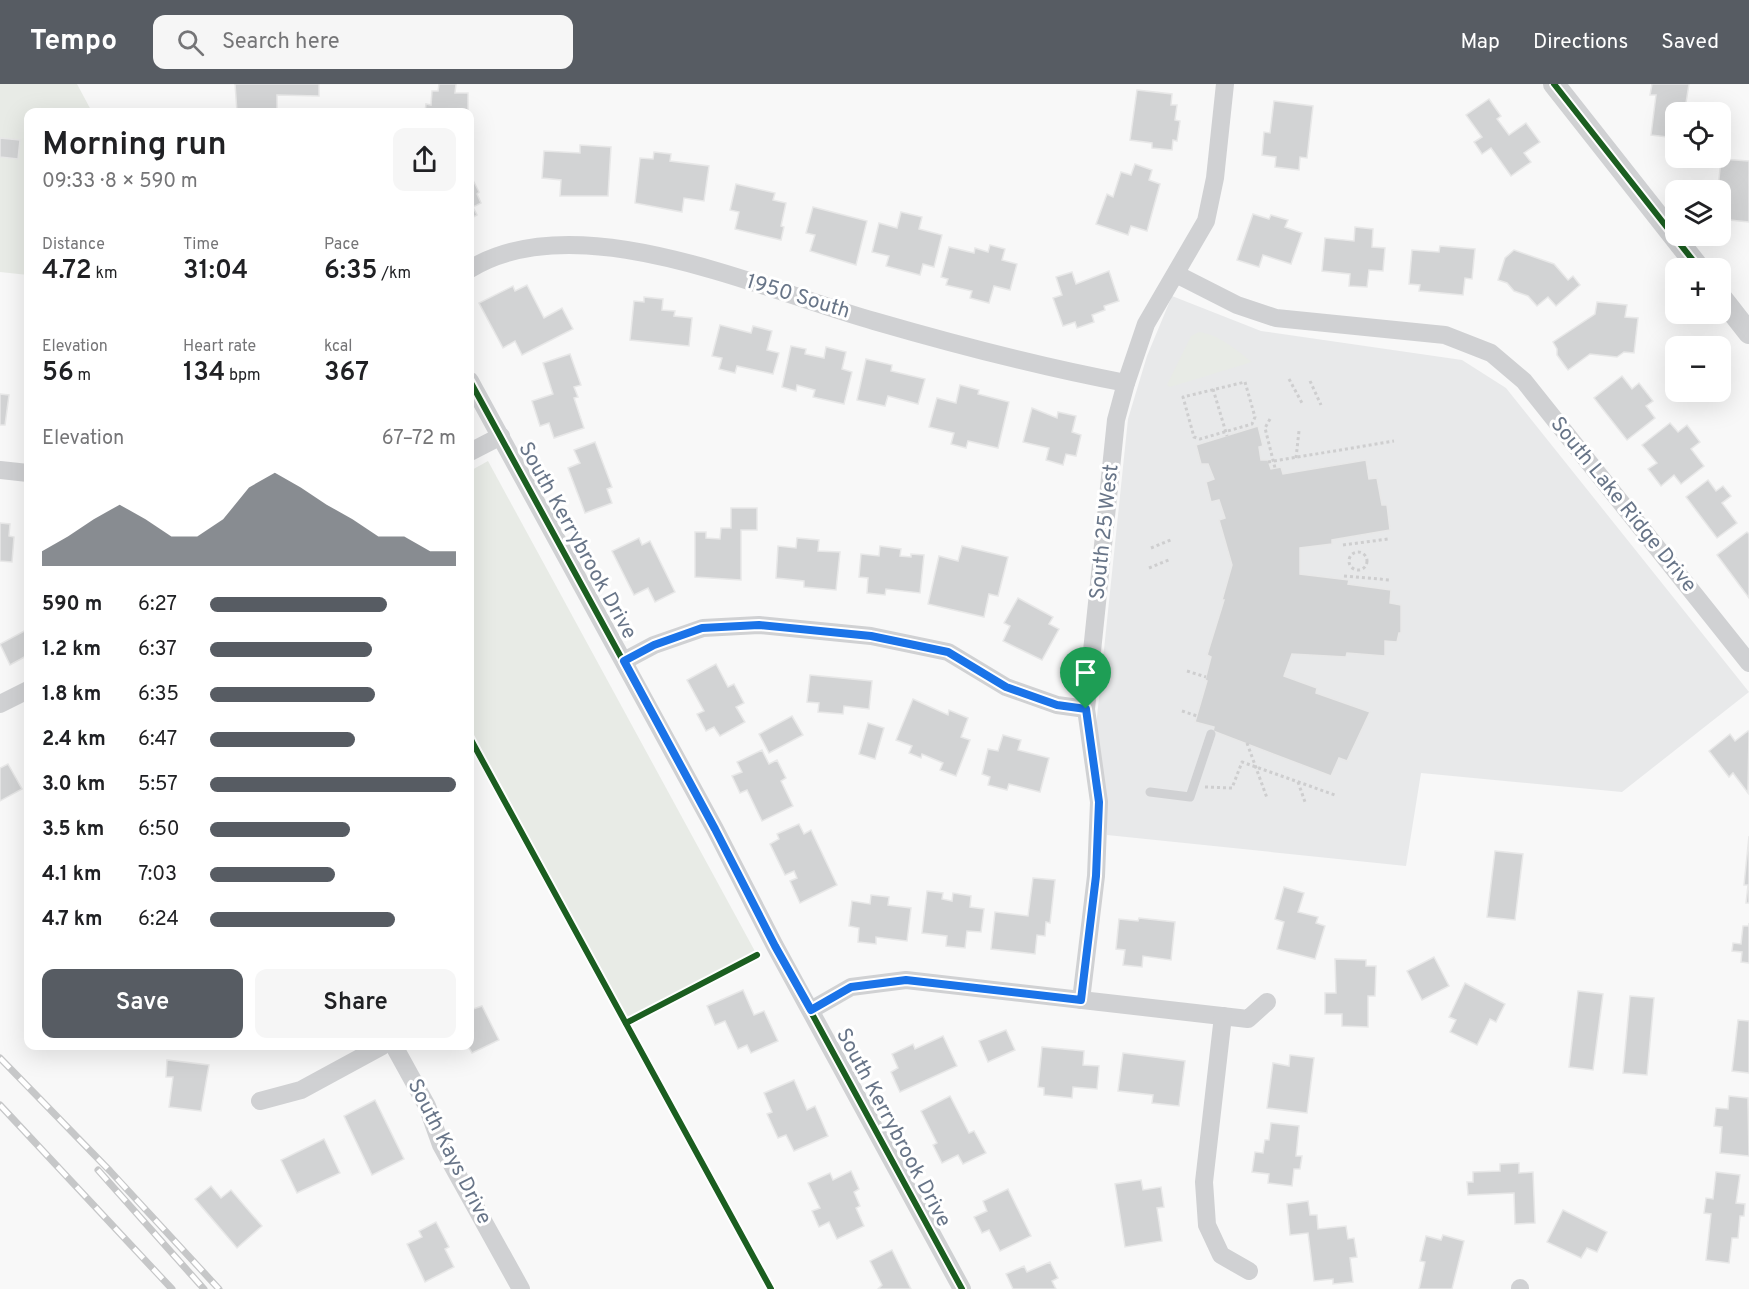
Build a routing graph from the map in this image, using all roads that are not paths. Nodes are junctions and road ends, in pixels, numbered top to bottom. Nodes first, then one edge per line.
1 (1225, 84) edge
2 (1554, 84) edge
3 (1691, 258) edge
4 (474, 267) edge
5 (1176, 274) junction
6 (1731, 311) edge
7 (1749, 333) edge
8 (1126, 383) junction
9 (474, 388) edge
10 (501, 436) junction
11 (474, 450) edge
12 (0, 470) edge
13 (24, 473) edge
14 (624, 661) junction
15 (1749, 663) edge
16 (24, 692) edge
17 (0, 704) edge
18 (1086, 709) junction
19 (1211, 734) dead end
20 (1150, 792) dead end
21 (1081, 1000) junction
22 (1267, 1002) dead end
23 (811, 1010) junction
24 (1223, 1016) junction
25 (375, 1050) edge
26 (396, 1050) edge
27 (260, 1101) dead end
28 (1249, 1271) dead end
29 (520, 1289) edge
30 (962, 1289) edge

1 - 5 street, South 25 West
2 - 3 street
4 - 8 street, 1950 South
5 - 8 street, South 25 West
5 - 15 street, South Lake Ridge Drive
6 - 7 street
8 - 18 street, South 25 West
9 - 10 street, South Kerrybrook Drive
10 - 11 street
10 - 14 street, South Kerrybrook Drive
12 - 13 street
14 - 18 street
14 - 23 street, South Kerrybrook Drive
16 - 17 street
18 - 21 street, South 25 West
19 - 20 lane
21 - 23 street
21 - 24 street
22 - 24 street
23 - 30 street, South Kerrybrook Drive
24 - 28 street
25 - 27 street
26 - 29 street, South Kays Drive

